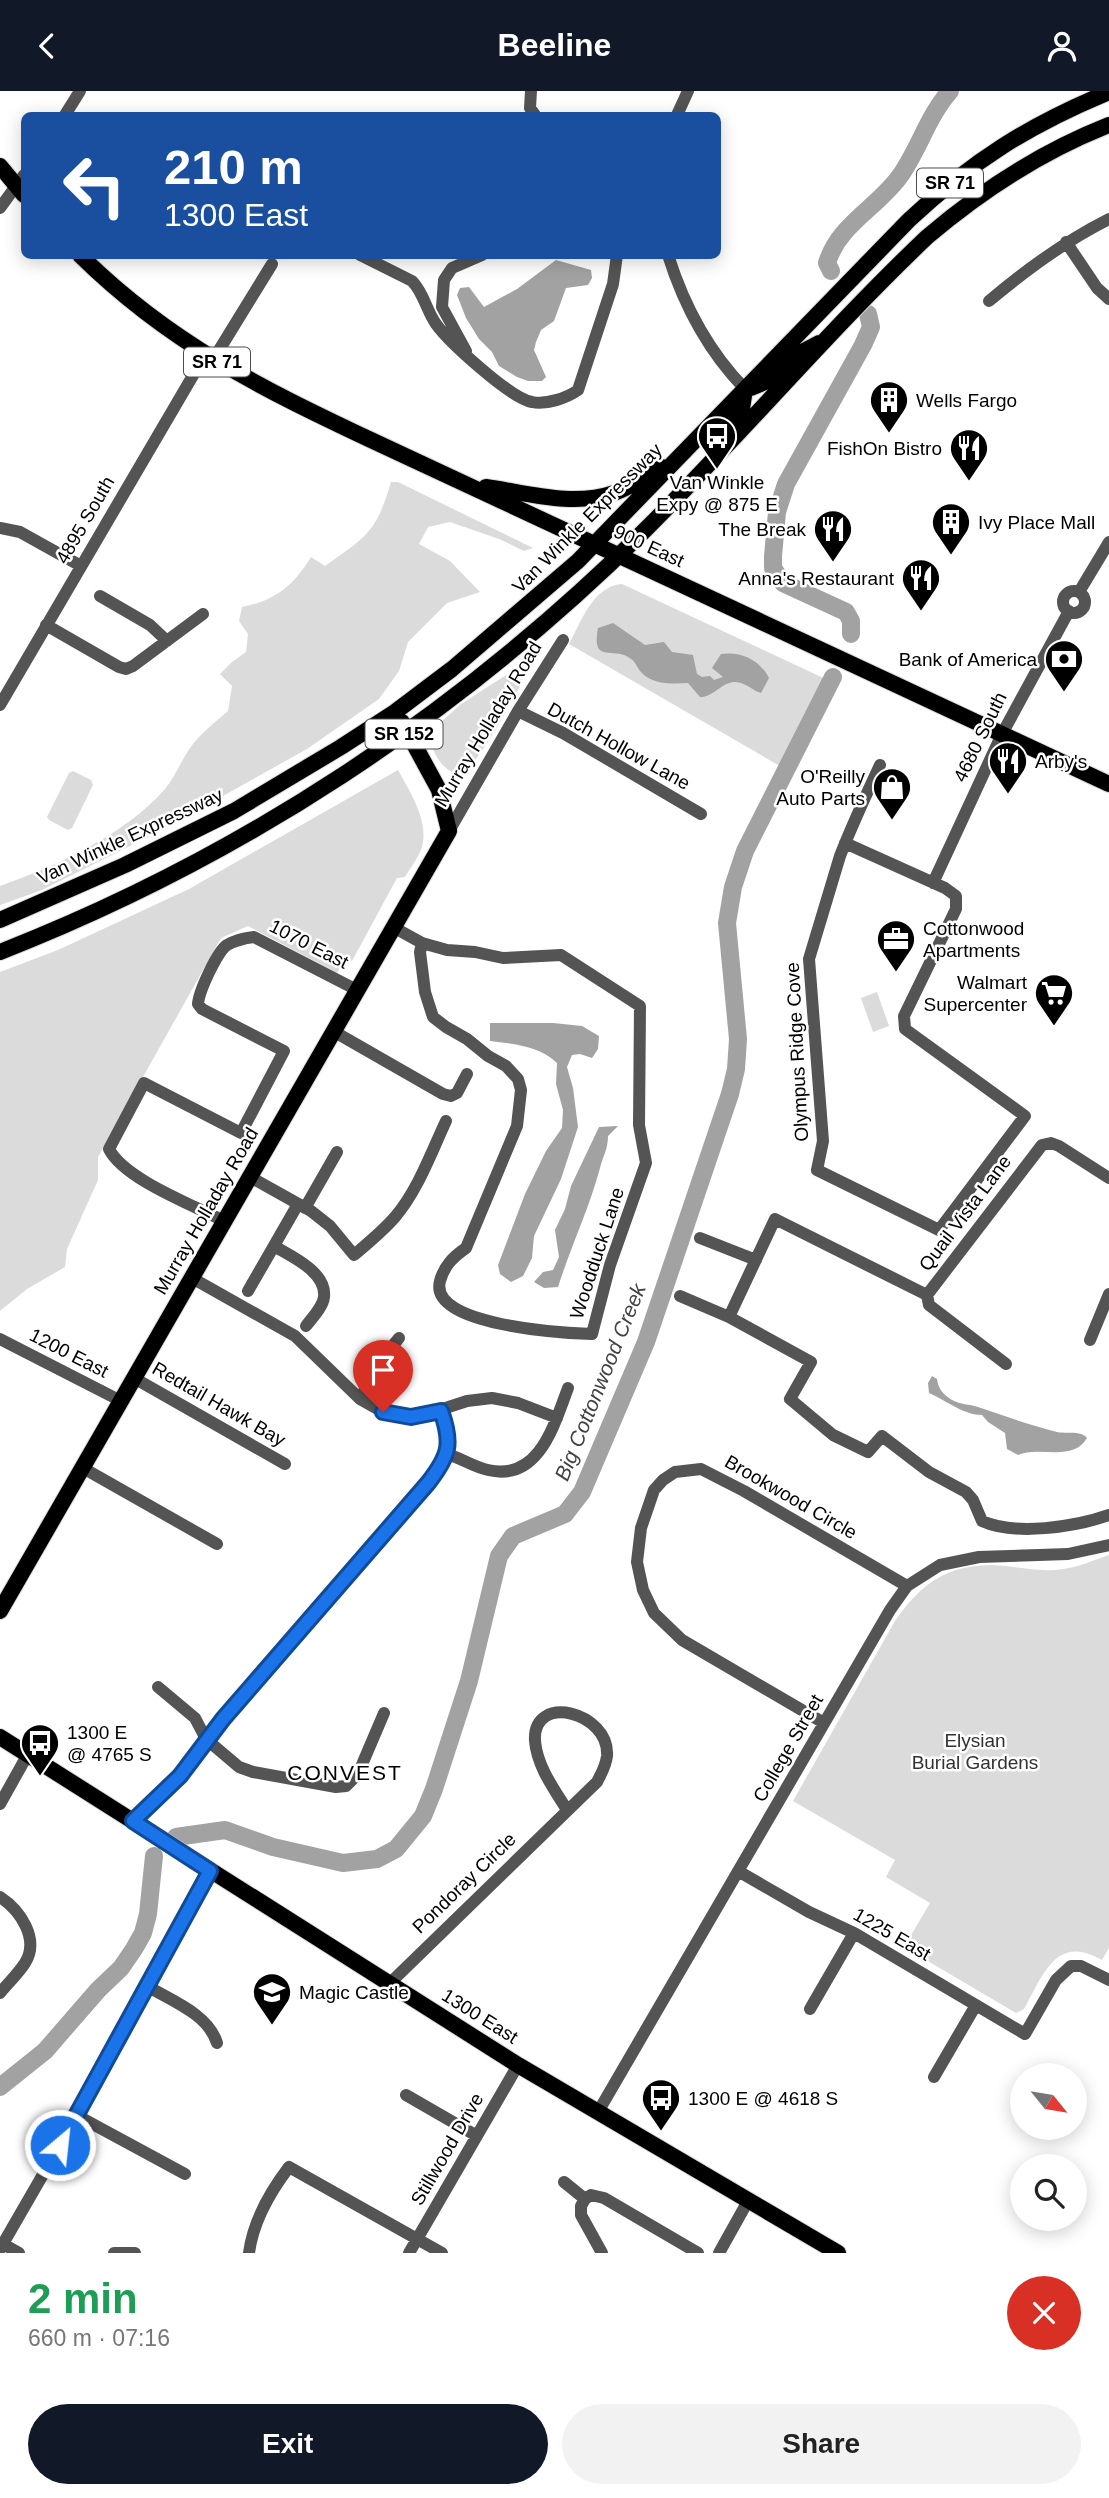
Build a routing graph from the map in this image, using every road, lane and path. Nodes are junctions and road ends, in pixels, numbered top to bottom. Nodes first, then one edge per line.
1 (80, 91) edge
2 (531, 91) edge
3 (688, 91) edge
4 (1109, 92) edge
5 (67, 112) edge
6 (533, 112) edge
7 (678, 112) edge
8 (1109, 125) edge
9 (0, 166) edge
10 (21, 184) edge
11 (21, 186) edge
12 (21, 186) edge
13 (0, 197) edge
14 (0, 208) edge
15 (1109, 219) edge
16 (1066, 242) junction
17 (84, 259) edge
18 (368, 259) edge
19 (473, 259) edge
20 (616, 259) edge
21 (669, 259) edge
22 (272, 264) dead end
23 (1109, 299) edge
24 (989, 301) dead end
25 (827, 339) junction
26 (467, 354) junction
27 (209, 357) junction
28 (745, 389) junction
29 (676, 460) junction
30 (692, 482) junction
31 (463, 483) junction
32 (0, 528) edge
33 (1109, 541) edge
34 (596, 544) junction
35 (619, 555) junction
36 (80, 566) junction
37 (100, 596) dead end
38 (203, 614) dead end
39 (46, 625) junction
40 (563, 640) dead end
41 (167, 641) junction
42 (0, 705) edge
43 (518, 711) junction
44 (394, 712) junction
45 (408, 731) junction
46 (1002, 734) junction
47 (880, 765) dead end
48 (1109, 784) edge
49 (701, 814) dead end
50 (449, 831) junction
51 (845, 843) junction
52 (933, 883) junction
53 (0, 920) edge
54 (393, 927) junction
55 (422, 943) junction
56 (0, 952) edge
57 (357, 990) junction
58 (334, 1031) junction
59 (467, 1074) dead end
60 (446, 1121) dead end
61 (337, 1152) dead end
62 (250, 1177) junction
63 (1109, 1178) edge
64 (302, 1206) junction
65 (224, 1221) junction
66 (700, 1238) dead end
67 (274, 1246) junction
68 (756, 1259) junction
69 (192, 1278) junction
70 (248, 1291) dead end
71 (1109, 1294) edge
72 (927, 1295) junction
73 (680, 1296) dead end
74 (729, 1317) junction
75 (306, 1326) dead end
76 (399, 1338) dead end
77 (0, 1339) edge
78 (1090, 1340) dead end
79 (1006, 1364) dead end
80 (134, 1378) junction
81 (568, 1388) dead end
82 (360, 1399) junction
83 (121, 1401) junction
84 (441, 1411) junction
85 (557, 1418) junction
86 (447, 1454) junction
87 (285, 1464) dead end
88 (83, 1468) junction
89 (1109, 1515) edge
90 (217, 1544) dead end
91 (1109, 1545) edge
92 (907, 1586) junction
93 (0, 1611) edge
94 (158, 1687) dead end
95 (384, 1713) dead end
96 (824, 1723) junction
97 (0, 1737) edge
98 (206, 1739) junction
99 (28, 1754) junction
100 (0, 1804) edge
101 (567, 1810) junction
102 (133, 1821) junction
103 (210, 1871) junction
104 (737, 1871) junction
105 (0, 1897) edge
106 (854, 1933) junction
107 (1109, 1980) edge
108 (388, 1984) junction
109 (147, 1986) junction
110 (0, 1993) edge
111 (976, 2005) junction
112 (810, 2008) dead end
113 (217, 2043) dead end
114 (518, 2065) junction
115 (934, 2077) dead end
116 (406, 2095) dead end
117 (598, 2112) junction
118 (76, 2115) junction
119 (477, 2136) junction
120 (185, 2175) dead end
121 (564, 2182) dead end
122 (585, 2199) junction
123 (748, 2200) junction
124 (417, 2239) junction
125 (2, 2247) edge
126 (678, 2248) edge
127 (820, 2248) edge
128 (19, 2253) edge
129 (114, 2253) edge
130 (135, 2253) edge
131 (249, 2253) edge
132 (409, 2253) edge
133 (442, 2253) edge
134 (602, 2253) edge
135 (698, 2253) edge
136 (719, 2253) edge
137 (838, 2253) edge

1 - 5 street
2 - 6 street
3 - 7 street
4 - 28 main road, Van Winkle Expressway / SR 71
8 - 25 main road, SR 71
9 - 10 main road
11 - 13 street
12 - 14 street
15 - 16 street
16 - 23 street
16 - 24 street
17 - 27 main road, 900 East / SR 71
18 - 26 street
19 - 26 street
20 - 26 street
21 - 28 street
22 - 27 street, 4895 South
25 - 28 main road
25 - 30 main road, SR 71
27 - 31 main road, 900 East / SR 71
27 - 36 street, 4895 South
28 - 29 main road, Van Winkle Expressway / SR 71
28 - 30 main road
29 - 31 main road, SR 71
29 - 34 main road, Van Winkle Expressway
30 - 35 main road, SR 71
31 - 34 main road, 900 East / SR 71
32 - 36 street
33 - 46 street, 4680 South
34 - 35 main road, 900 East / SR 71
34 - 44 main road, Van Winkle Expressway / SR 152
35 - 45 main road, SR 152
35 - 46 main road, 900 East
36 - 39 street, 4895 South
37 - 41 street
38 - 41 street
39 - 41 street
39 - 42 street, 4895 South
40 - 43 street, Murray Holladay Road
43 - 49 street, Dutch Hollow Lane
43 - 50 street, Murray Holladay Road
44 - 45 main road, Murray Holladay Road
44 - 53 main road, Van Winkle Expressway / SR 152
45 - 50 main road, Murray Holladay Road
45 - 56 main road, SR 152
46 - 48 main road, 900 East
46 - 52 street, 4680 South
47 - 51 street, Olympus Ridge Cove
50 - 54 main road, Murray Holladay Road
51 - 52 street
51 - 52 street, Olympus Ridge Cove
54 - 55 street
54 - 57 main road, Murray Holladay Road
55 - 55 street, Woodduck Lane
57 - 58 main road, Murray Holladay Road
57 - 65 street, 1070 East
58 - 59 street
58 - 62 main road, Murray Holladay Road
60 - 64 street
61 - 64 street
62 - 64 street
62 - 65 main road, Murray Holladay Road
63 - 72 street, Quail Vista Lane
64 - 67 street
65 - 69 main road, Murray Holladay Road
66 - 68 street
67 - 70 street
67 - 75 street
68 - 72 street, Quail Vista Lane
68 - 74 street, Quail Vista Lane
69 - 80 main road, Murray Holladay Road
69 - 82 street
71 - 78 street
72 - 79 street
73 - 74 street
74 - 89 street
76 - 82 street
77 - 83 street, 1200 East
80 - 83 main road, Murray Holladay Road
80 - 87 street, Redtail Hawk Bay
81 - 85 street
82 - 84 street
83 - 88 main road, Murray Holladay Road
84 - 85 street
84 - 86 street
85 - 86 street
86 - 98 street
88 - 90 street
88 - 93 main road, Murray Holladay Road
91 - 92 street, College Street
92 - 96 street, College Street
92 - 96 street, Brookwood Circle
94 - 98 street
95 - 98 street
96 - 104 street, College Street
97 - 99 main road, 1300 East
98 - 102 street
99 - 100 street
99 - 102 main road, 1300 East
101 - 101 street, Pondoray Circle
101 - 108 street, Pondoray Circle
102 - 103 main road, 1300 East
103 - 108 main road, 1300 East
103 - 109 street
104 - 106 street, 1225 East
104 - 117 street, College Street
105 - 110 street
106 - 111 street, 1225 East
106 - 112 street
107 - 111 street, 1225 East
108 - 114 main road, 1300 East
109 - 113 street
109 - 118 street
111 - 115 street
114 - 117 main road, 1300 East
114 - 119 street, Stillwood Drive
116 - 119 street
117 - 123 main road, 1300 East
118 - 120 street
118 - 125 street
119 - 124 street, Stillwood Drive
121 - 122 street
122 - 126 street
122 - 134 street
123 - 127 main road, 1300 East
123 - 136 street
124 - 131 street
124 - 132 street, Stillwood Drive
124 - 133 street
125 - 128 street
126 - 135 street
127 - 137 main road, 1300 East
129 - 130 street

